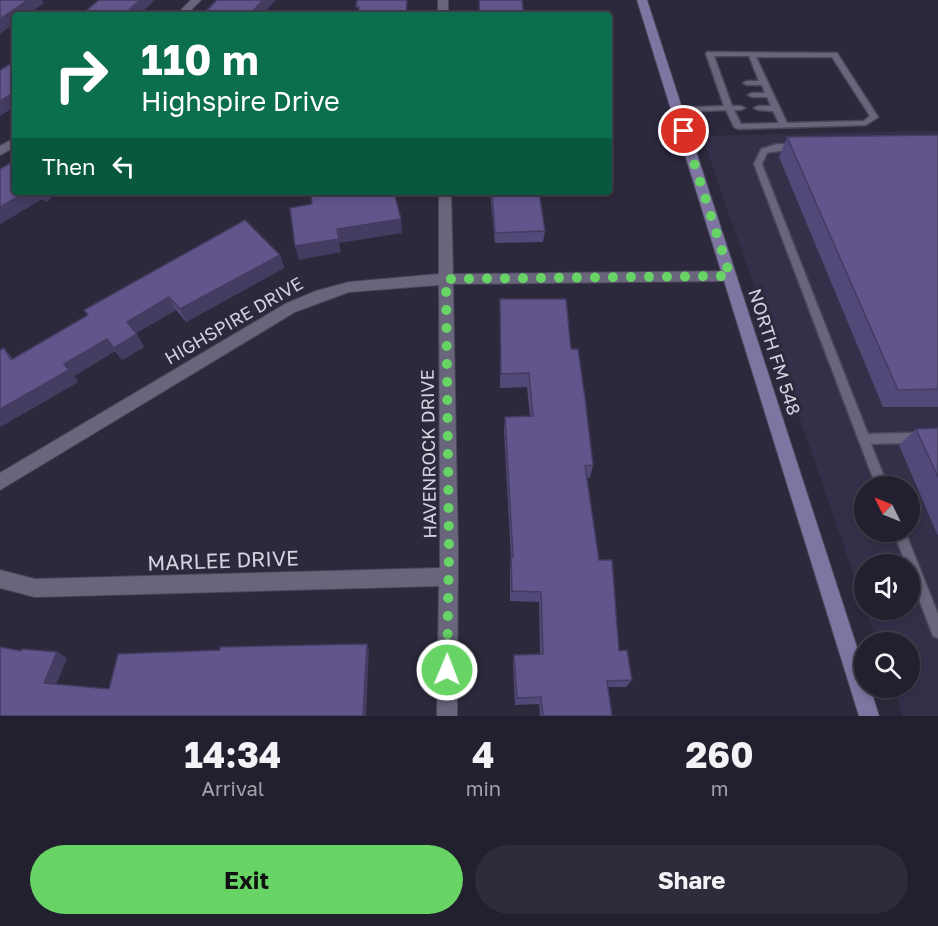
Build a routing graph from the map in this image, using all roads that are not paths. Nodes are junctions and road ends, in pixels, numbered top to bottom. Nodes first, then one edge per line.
1 (196, 0) edge
2 (642, 0) edge
3 (184, 12) edge
4 (751, 54) junction
5 (721, 83) junction
6 (732, 83) dead end
7 (747, 83) dead end
8 (764, 83) junction
9 (725, 95) junction
10 (736, 95) dead end
11 (752, 95) dead end
12 (770, 95) junction
13 (729, 108) junction
14 (741, 108) dead end
15 (758, 108) dead end
16 (776, 109) junction
17 (677, 110) junction
18 (784, 126) junction
19 (812, 147) edge
20 (445, 195) edge
21 (730, 276) junction
22 (446, 279) junction
23 (938, 437) edge
24 (864, 439) junction
25 (878, 476) edge
26 (0, 482) edge
27 (903, 542) edge
28 (449, 577) junction
29 (0, 579) edge
30 (938, 631) edge
31 (447, 716) edge
32 (869, 716) edge

1 - 3 street
2 - 17 main road, NORTH FM 548
4 - 5 lane
4 - 8 lane
4 - 18 lane
5 - 6 lane
5 - 9 lane
7 - 8 lane
8 - 12 lane
9 - 10 lane
9 - 13 lane
11 - 12 lane
12 - 16 lane
13 - 14 lane
13 - 17 lane
13 - 18 lane
15 - 16 lane
16 - 18 lane
17 - 21 main road, NORTH FM 548
19 - 24 lane
20 - 22 street, HAVENROCK DRIVE
21 - 22 street, HIGHSPIRE DRIVE
21 - 32 main road, NORTH FM 548
22 - 26 street, HIGHSPIRE DRIVE
22 - 28 street, HAVENROCK DRIVE
23 - 24 lane
24 - 25 lane
27 - 30 lane
28 - 29 street, MARLEE DRIVE
28 - 31 street, HAVENROCK DRIVE

